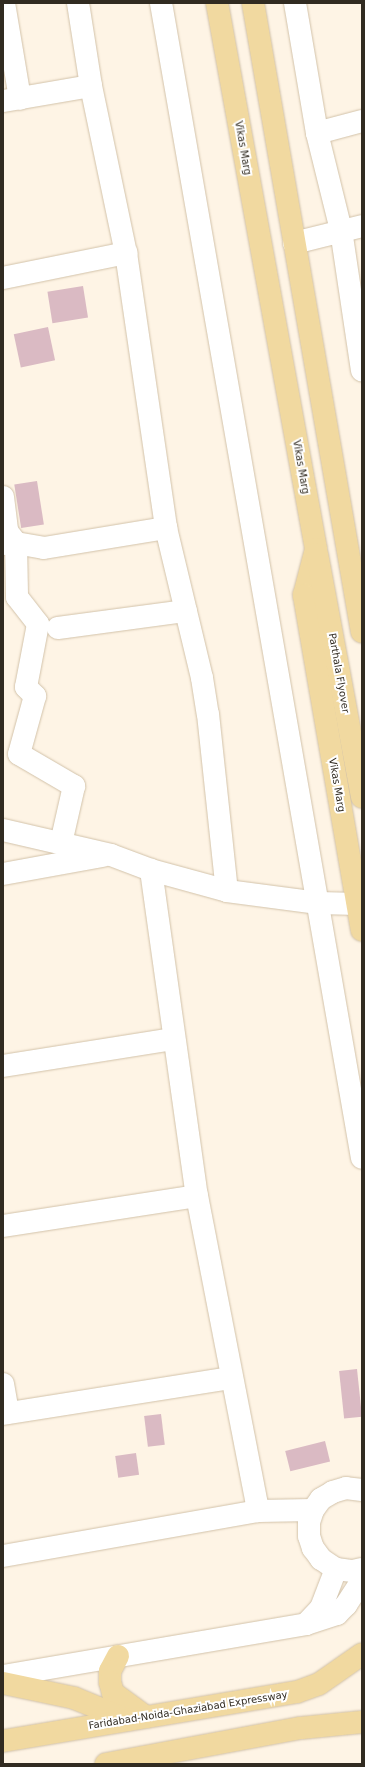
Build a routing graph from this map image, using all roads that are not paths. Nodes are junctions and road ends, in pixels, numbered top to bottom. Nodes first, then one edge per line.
1 (4, 3) edge
2 (78, 3) edge
3 (161, 3) edge
4 (217, 3) edge
5 (253, 3) edge
6 (295, 3) edge
7 (91, 86) junction
8 (11, 100) edge
9 (362, 122) edge
10 (317, 134) junction
11 (362, 226) edge
12 (341, 230) junction
13 (294, 243) junction
14 (126, 253) junction
15 (3, 278) edge
16 (362, 370) edge
17 (3, 496) edge
18 (166, 528) junction
19 (9, 543) edge
20 (316, 549) junction
21 (357, 572) edge
22 (186, 611) junction
23 (58, 628) dead end
24 (362, 632) edge
25 (362, 797) edge
26 (3, 830) edge
27 (61, 843) junction
28 (111, 855) junction
29 (150, 870) junction
30 (3, 874) edge
31 (227, 891) junction
32 (318, 902) junction
33 (358, 904) junction
34 (362, 930) edge
35 (174, 1039) junction
36 (3, 1066) edge
37 (362, 1158) edge
38 (197, 1196) junction
39 (3, 1226) edge
40 (231, 1378) junction
41 (3, 1384) edge
42 (6, 1413) edge
43 (362, 1490) edge
44 (313, 1510) junction
45 (258, 1512) junction
46 (3, 1556) edge
47 (336, 1569) junction
48 (362, 1569) edge
49 (362, 1580) edge
50 (306, 1624) junction
51 (362, 1654) edge
52 (118, 1656) junction
53 (3, 1676) edge
54 (3, 1682) edge
55 (137, 1719) junction
56 (362, 1722) edge
57 (3, 1740) edge
58 (106, 1764) edge

1 - 8 street
2 - 7 street
3 - 32 street
4 - 20 main road, Vikas Marg
5 - 13 main road
6 - 10 street
7 - 8 street
7 - 14 street
9 - 10 street
10 - 12 street
11 - 12 street
12 - 13 street
12 - 16 street
13 - 21 main road
14 - 15 street
14 - 18 street
17 - 19 street
18 - 19 street
18 - 22 street
19 - 27 street
20 - 25 main road, Parthala Flyover
20 - 33 main road, Vikas Marg
21 - 24 main road
22 - 23 street
22 - 31 street
26 - 27 street
27 - 28 street
28 - 29 street
28 - 30 street
29 - 31 street
29 - 35 street
31 - 32 street
32 - 33 street
32 - 37 street
33 - 34 main road, Vikas Marg
35 - 36 street
35 - 38 street
38 - 39 street
38 - 40 street
40 - 42 street
40 - 45 street
41 - 42 street
43 - 44 street
44 - 45 street
44 - 47 street
45 - 46 street
47 - 48 street
47 - 50 street
49 - 50 street
50 - 52 street
51 - 55 main road, Faridabad-Noida-Ghaziabad Expressway
52 - 53 street
52 - 55 main road
54 - 55 main road
55 - 57 main road, Faridabad-Noida-Ghaziabad Expressway
56 - 58 main road

